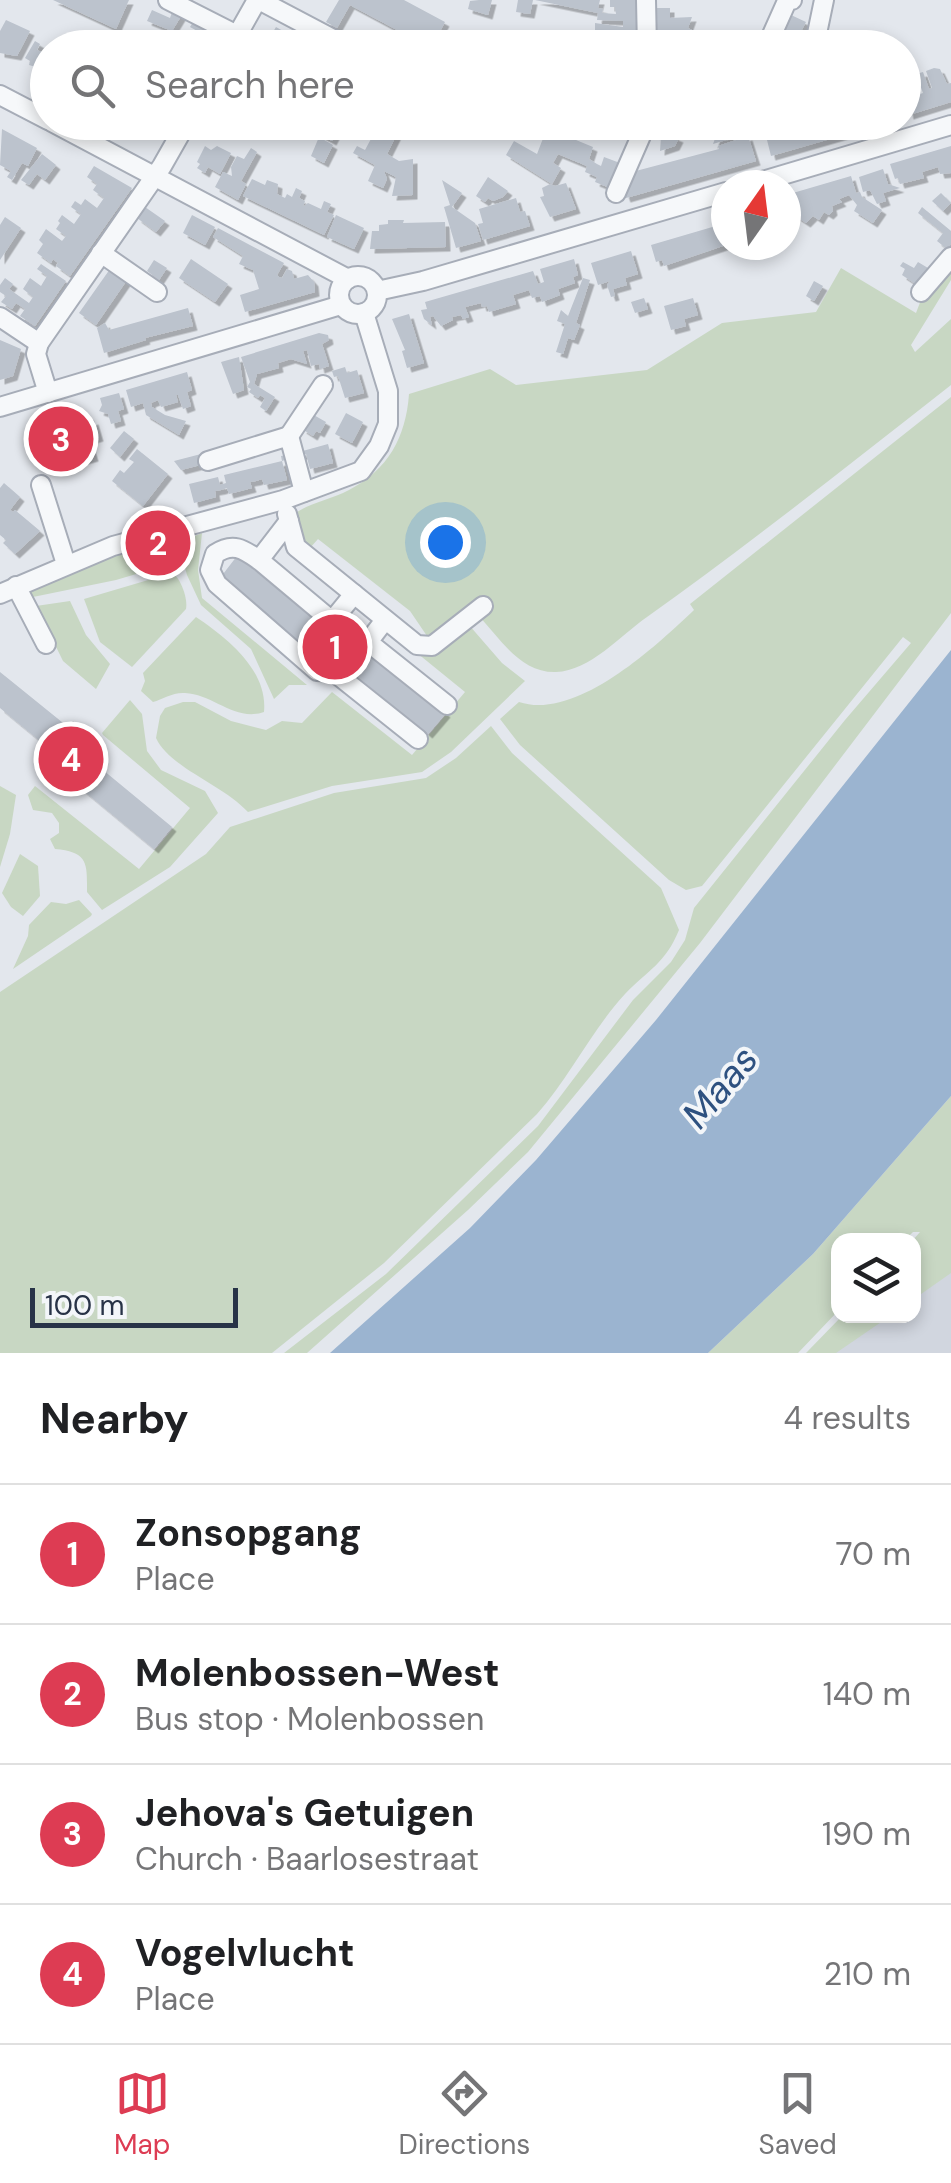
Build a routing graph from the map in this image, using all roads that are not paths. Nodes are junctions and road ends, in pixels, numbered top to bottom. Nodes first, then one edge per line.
1 (168, 0) edge
2 (258, 0) edge
3 (646, 0) edge
4 (792, 0) edge
5 (824, 0) edge
6 (216, 30) edge
7 (240, 30) edge
8 (316, 30) edge
9 (647, 30) edge
10 (774, 30) edge
11 (818, 30) edge
12 (0, 94) edge
13 (30, 110) edge
14 (951, 125) edge
15 (921, 134) edge
16 (85, 140) edge
17 (176, 140) edge
18 (639, 140) edge
19 (900, 140) edge
20 (800, 170) edge
21 (154, 177) junction
22 (616, 192) dead end
23 (711, 196) edge
24 (101, 253) junction
25 (951, 256) edge
26 (348, 279) junction
27 (376, 291) junction
28 (157, 292) dead end
29 (921, 292) dead end
30 (341, 305) junction
31 (364, 314) junction
32 (0, 317) edge
33 (38, 343) junction
34 (323, 385) dead end
35 (48, 393) junction
36 (0, 407) edge
37 (288, 436) junction
38 (208, 461) dead end
39 (40, 485) dead end
40 (304, 492) junction
41 (283, 500) junction
42 (289, 521) junction
43 (259, 560) junction
44 (66, 564) junction
45 (8, 590) edge
46 (354, 594) junction
47 (483, 606) dead end
48 (385, 620) junction
49 (46, 644) dead end
50 (448, 704) dead end
51 (418, 739) dead end

1 - 6 street
2 - 7 street
2 - 8 street
3 - 9 street
4 - 10 street
5 - 11 street
12 - 13 street
14 - 15 street
16 - 21 street
17 - 21 street
18 - 22 street
19 - 20 street
21 - 24 street
21 - 26 street
23 - 27 street
24 - 28 street
24 - 33 street
25 - 29 street
26 - 27 street
26 - 30 street
27 - 31 street
30 - 31 street
30 - 35 street
31 - 40 street
32 - 33 street
33 - 35 street
34 - 37 street
35 - 36 street
37 - 38 street
37 - 40 street
39 - 44 street
40 - 41 street
41 - 42 street
41 - 44 street
42 - 43 street
42 - 46 street
43 - 46 street
43 - 51 street
44 - 45 street
45 - 49 street
46 - 48 street
47 - 48 street
48 - 50 street

